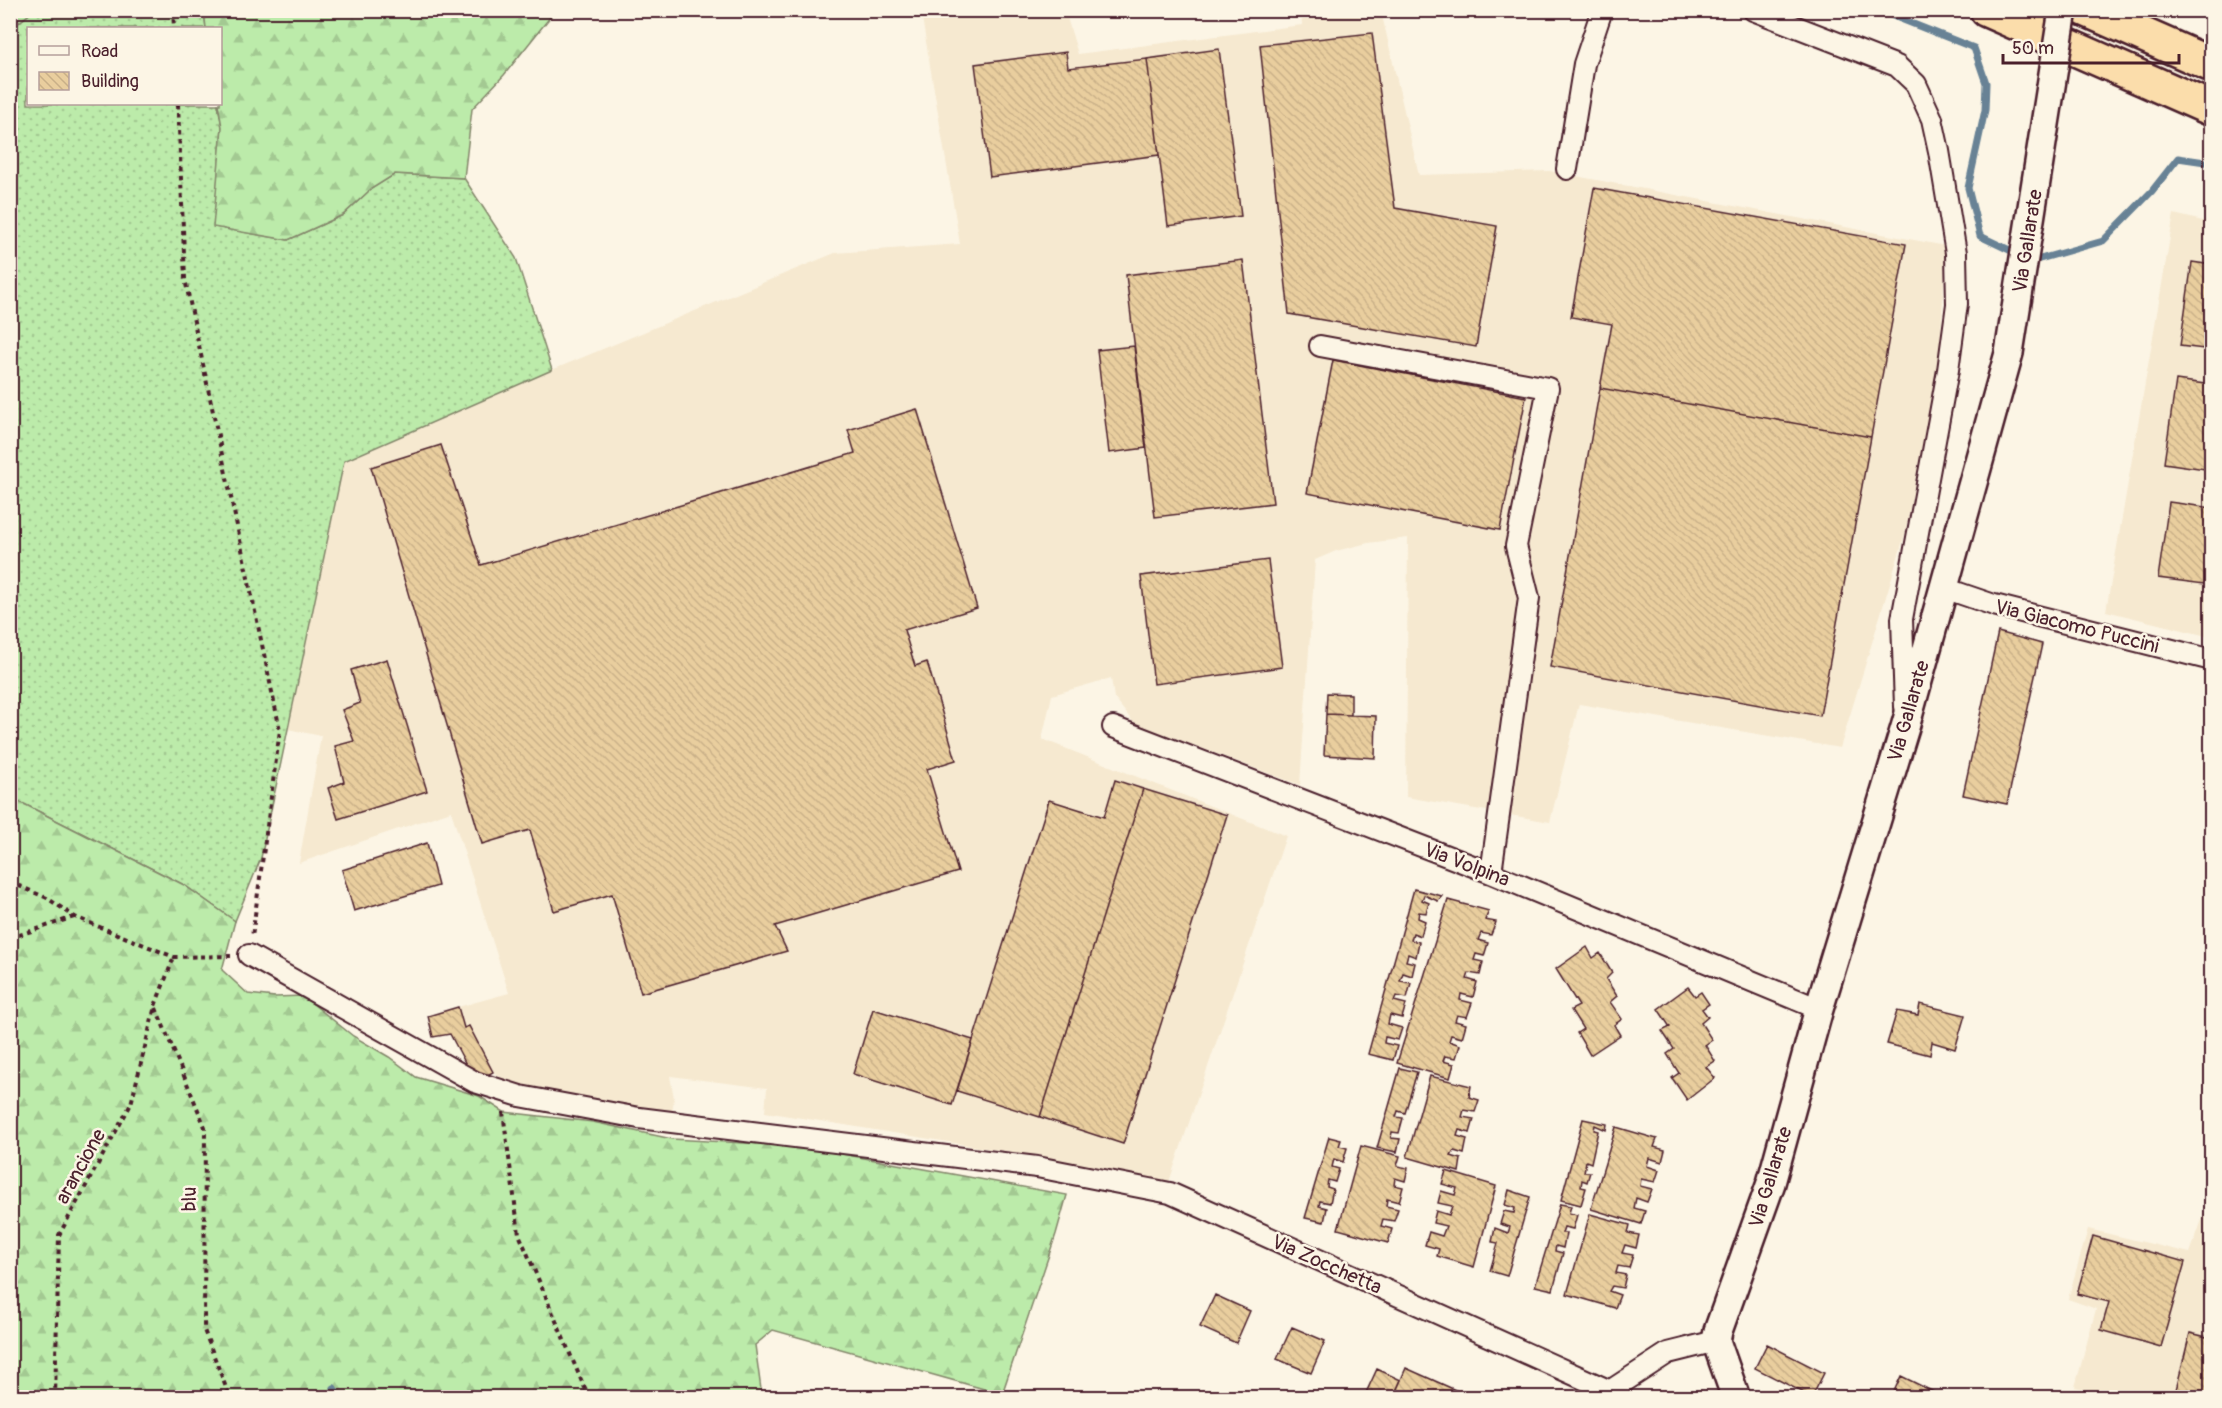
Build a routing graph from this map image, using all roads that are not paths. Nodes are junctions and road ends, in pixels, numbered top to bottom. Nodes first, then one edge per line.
1 (1602, 10) edge
2 (1753, 10) edge
3 (1987, 10) edge
4 (2063, 10) edge
5 (2087, 10) edge
6 (2211, 65) edge
7 (2211, 109) edge
8 (1567, 169) dead end
9 (1320, 346) dead end
10 (1944, 588) junction
11 (2211, 660) edge
12 (1906, 724) junction
13 (1113, 728) dead end
14 (1491, 873) junction
15 (249, 955) road end
16 (1819, 1009) junction
17 (1716, 1341) junction
18 (1603, 1394) edge
19 (1736, 1398) edge

1 - 8 street
2 - 12 street
3 - 7 highway
4 - 10 main road, Via Gallarate, bridge
5 - 6 highway
9 - 14 street
10 - 11 street, Via Giacomo Puccini
10 - 12 main road, Via Gallarate
12 - 16 main road, Via Gallarate
13 - 14 street, Via Volpina
14 - 16 street, Via Volpina
15 - 18 street, Via Zocchetta
16 - 17 main road, Via Gallarate
17 - 18 street
17 - 19 main road

